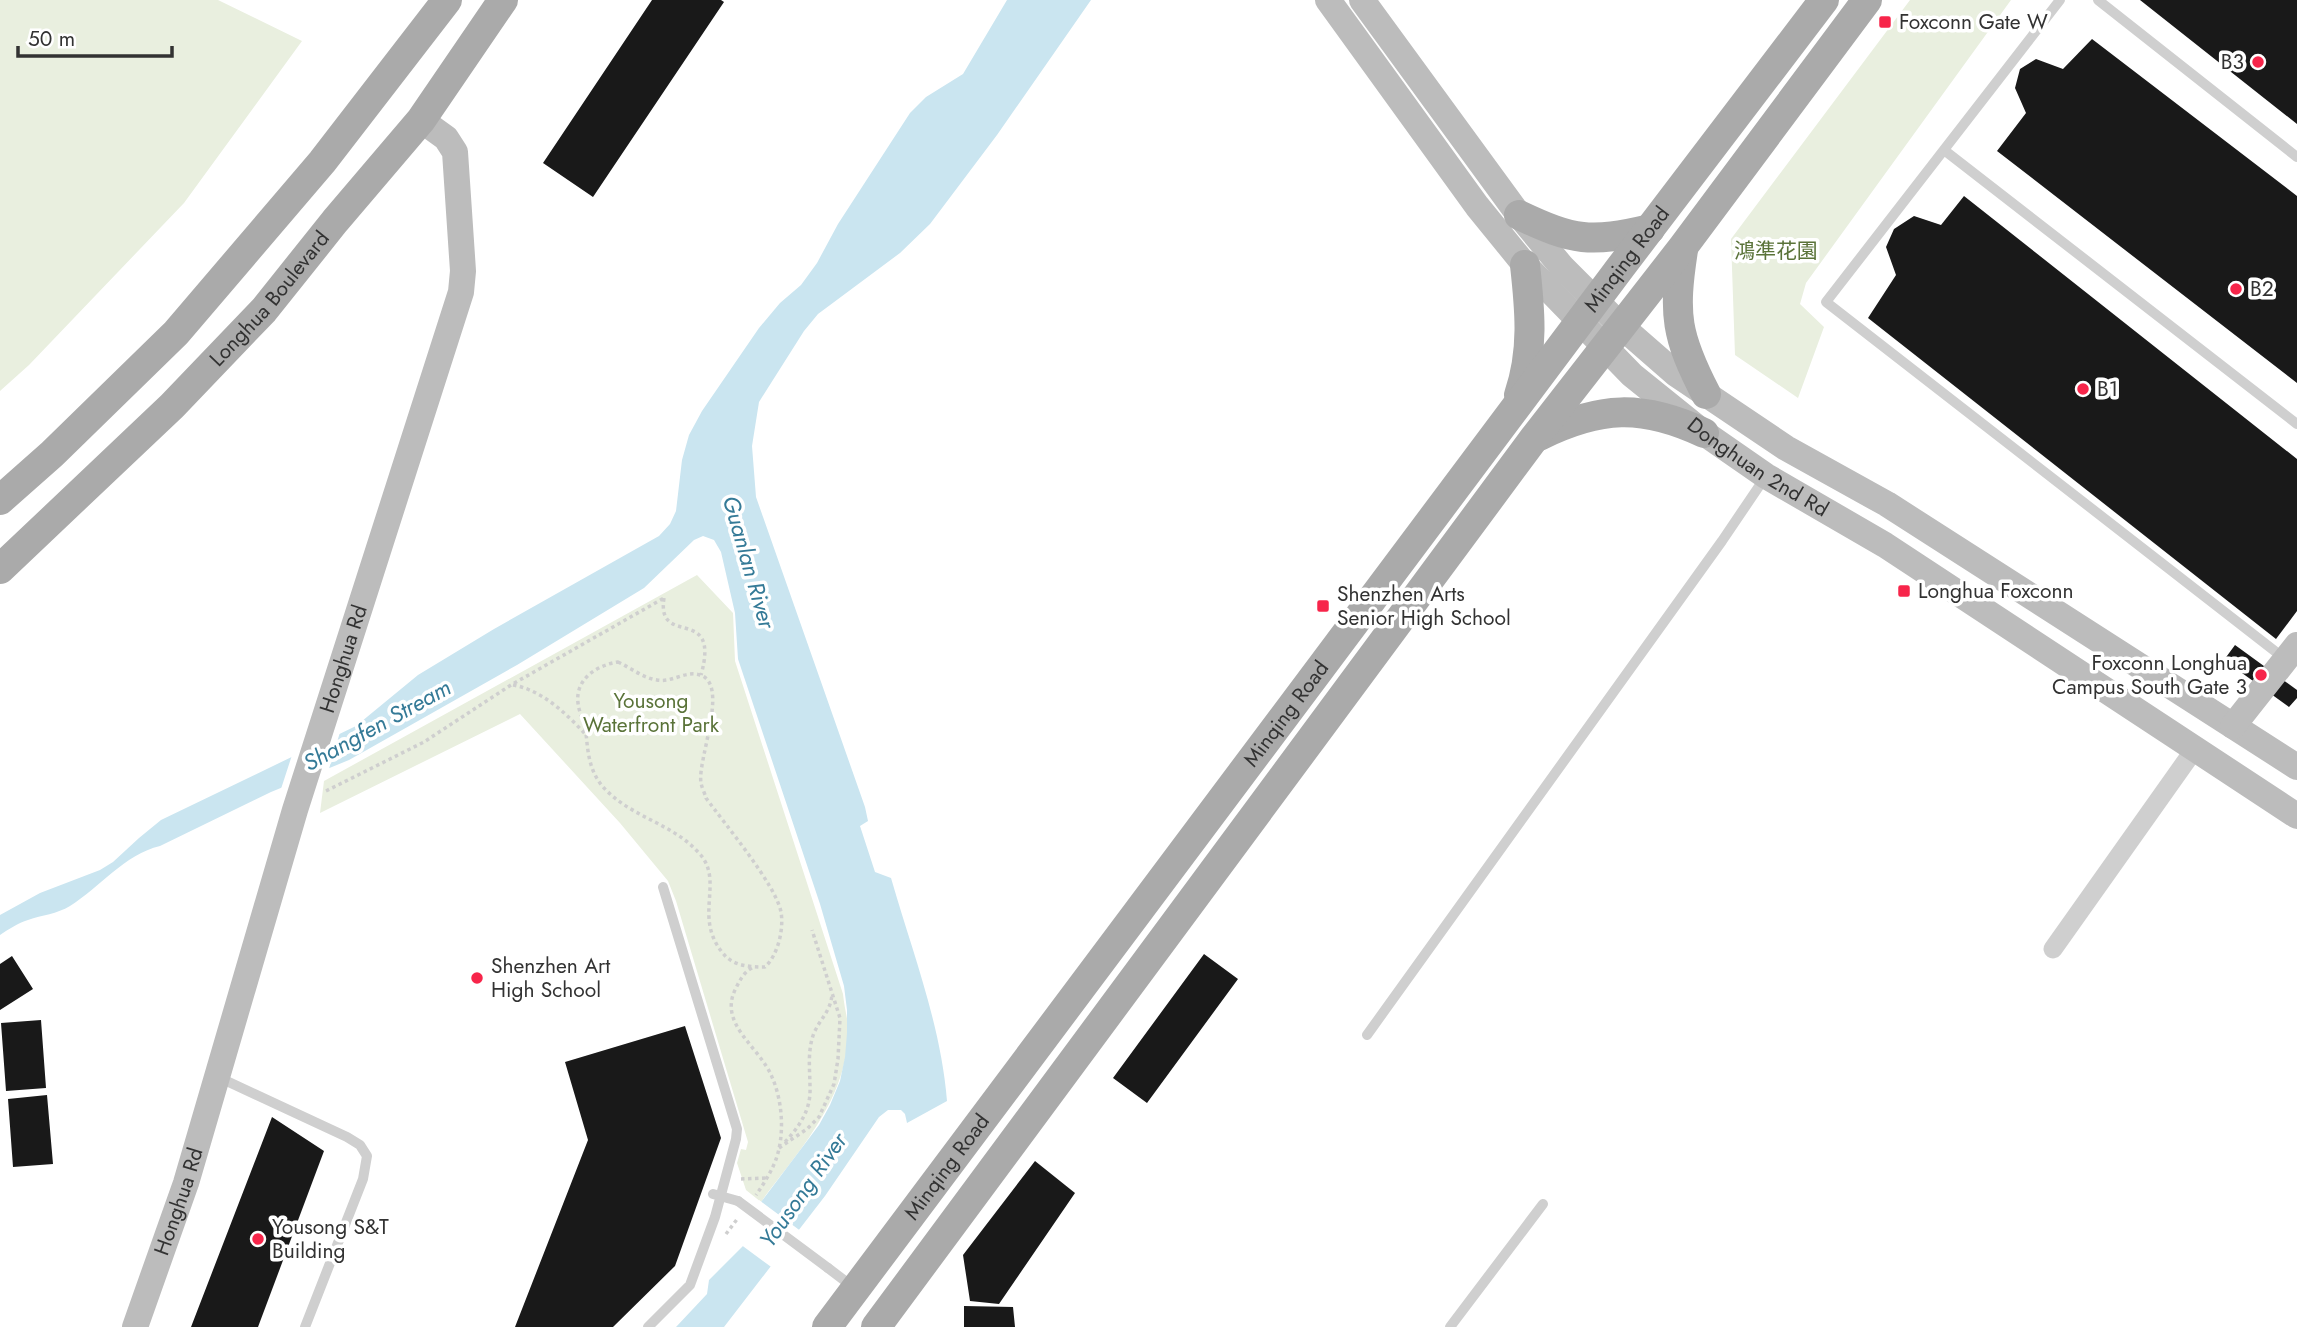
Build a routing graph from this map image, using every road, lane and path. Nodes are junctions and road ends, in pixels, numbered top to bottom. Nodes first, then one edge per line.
1 (447, 0) edge
2 (503, 0) edge
3 (1328, 0) edge
4 (1362, 0) edge
5 (1824, 0) edge
6 (1867, 0) edge
7 (2060, 0) edge
8 (2098, 0) edge
9 (421, 120) junction
10 (1944, 150) junction
11 (2297, 156) edge
12 (1519, 215) junction
13 (1650, 229) junction
14 (1683, 247) junction
15 (1525, 265) junction
16 (1588, 311) junction
17 (1614, 336) junction
18 (1706, 394) junction
19 (1514, 411) junction
20 (2297, 424) edge
21 (1704, 433) junction
22 (1535, 437) junction
23 (1766, 476) junction
24 (0, 500) edge
25 (0, 569) edge
26 (2291, 652) edge
27 (701, 675) junction
28 (511, 685) junction
29 (2233, 726) junction
30 (587, 736) junction
31 (2194, 750) junction
32 (2297, 767) edge
33 (320, 794) dead end
34 (2297, 816) edge
35 (663, 887) dead end
36 (812, 930) dead end
37 (2053, 949) dead end
38 (753, 967) junction
39 (833, 992) junction
40 (1367, 1035) dead end
41 (218, 1077) junction
42 (779, 1148) junction
43 (739, 1179) dead end
44 (717, 1195) junction
45 (1543, 1204) dead end
46 (856, 1289) junction
47 (135, 1327) edge
48 (305, 1327) edge
49 (648, 1327) edge
50 (827, 1327) edge
51 (876, 1327) edge
52 (1450, 1327) edge

1 - 24 main road
2 - 9 main road, Longhua Boulevard
3 - 15 main road, Donghuan 2nd Rd
4 - 12 main road, Donghuan 2nd Rd
5 - 13 main road, Minqing Road
6 - 14 main road, Minqing Road
7 - 10 lane
8 - 11 lane
9 - 25 main road, Longhua Boulevard
9 - 41 main road, Honghua Rd
10 - 20 lane
10 - 26 lane
12 - 13 main road
12 - 16 main road, Donghuan 2nd Rd
13 - 16 main road, Minqing Road
14 - 17 main road, Minqing Road
14 - 18 main road
15 - 16 main road, Donghuan 2nd Rd
15 - 19 main road
16 - 17 main road, Donghuan 2nd Rd
16 - 19 main road, Minqing Road
17 - 18 main road, Donghuan 2nd Rd
17 - 21 main road, Donghuan 2nd Rd
17 - 22 main road, Minqing Road
18 - 29 main road, Donghuan 2nd Rd
19 - 46 main road, Minqing Road
21 - 22 main road
21 - 23 main road, Donghuan 2nd Rd
22 - 51 main road, Minqing Road
23 - 31 main road, Donghuan 2nd Rd
23 - 40 lane
26 - 29 main road
27 - 28 path
27 - 30 path
27 - 38 path
28 - 30 path
28 - 33 path
29 - 32 main road, Donghuan 2nd Rd
30 - 38 path
31 - 34 main road, Donghuan 2nd Rd
31 - 37 street
35 - 44 lane
36 - 39 path
38 - 42 path
39 - 42 path
39 - 42 path
41 - 47 main road, Honghua Rd
41 - 48 lane
42 - 43 path
44 - 46 lane, bridge
44 - 49 lane
45 - 52 lane
46 - 50 main road, Minqing Road

